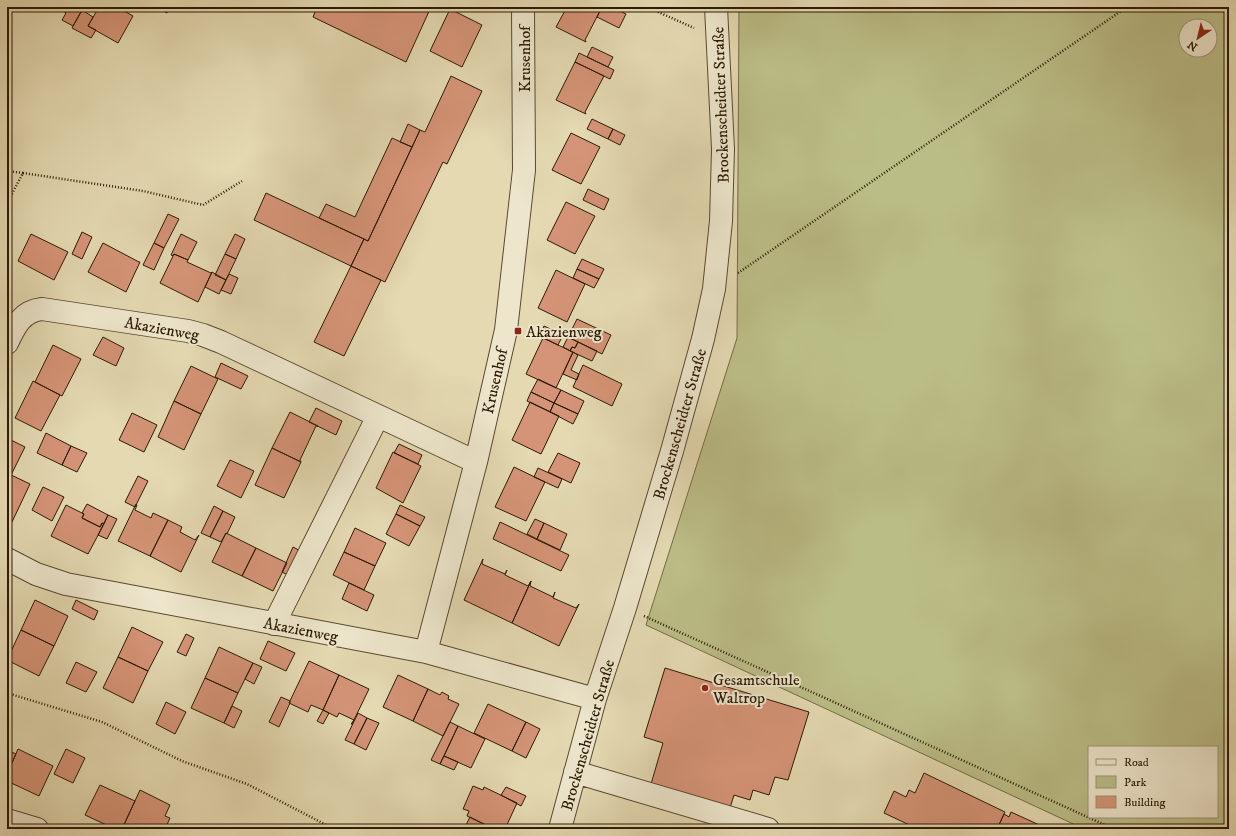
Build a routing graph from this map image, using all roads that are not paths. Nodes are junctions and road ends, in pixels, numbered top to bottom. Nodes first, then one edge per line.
1 (523, 7) edge
2 (716, 7) edge
3 (7, 343) edge
4 (378, 416) junction
5 (476, 462) junction
6 (7, 559) edge
7 (274, 624) junction
8 (426, 652) junction
9 (595, 699) junction
10 (575, 772) junction
11 (560, 829) edge
12 (768, 829) edge

1 - 5 street, Krusenhof
2 - 9 street, Brockenscheidter Straße
3 - 4 street, Akazienweg
4 - 5 street, Akazienweg
4 - 7 street
5 - 8 street, Krusenhof
6 - 7 street, Akazienweg
7 - 8 street, Akazienweg
8 - 9 street, Akazienweg
9 - 10 street, Brockenscheidter Straße
10 - 11 street, Brockenscheidter Straße
10 - 12 street

